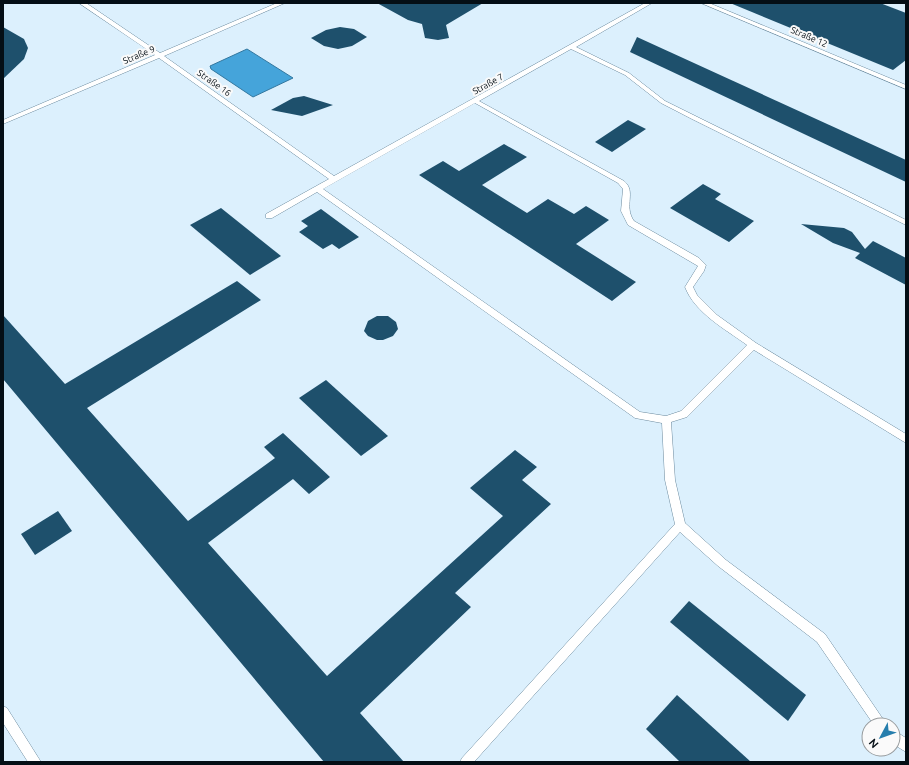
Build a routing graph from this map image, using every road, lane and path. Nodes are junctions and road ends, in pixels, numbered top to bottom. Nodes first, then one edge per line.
1 (82, 3) edge
2 (282, 3) edge
3 (649, 3) edge
4 (704, 3) edge
5 (572, 47) junction
6 (160, 56) junction
7 (906, 87) edge
8 (475, 101) junction
9 (3, 122) edge
10 (335, 180) junction
11 (318, 189) junction
12 (269, 216) dead end
13 (906, 223) edge
14 (753, 345) junction
15 (666, 420) junction
16 (906, 439) edge
17 (680, 525) junction
18 (3, 712) edge
19 (876, 717) edge
20 (35, 762) edge
21 (466, 762) edge

1 - 6 lane, Straße 16
2 - 6 lane, Straße 9
3 - 5 lane, Straße 7
4 - 7 lane, Straße 12
5 - 8 lane, Straße 7
5 - 13 lane
6 - 9 lane, Straße 9
6 - 10 lane, Straße 16
8 - 10 lane, Straße 7
8 - 14 lane
10 - 11 lane, Straße 7
11 - 12 lane, Straße 7
11 - 15 lane
14 - 15 lane
14 - 16 lane
15 - 17 lane
17 - 19 lane
17 - 21 lane
18 - 20 lane

